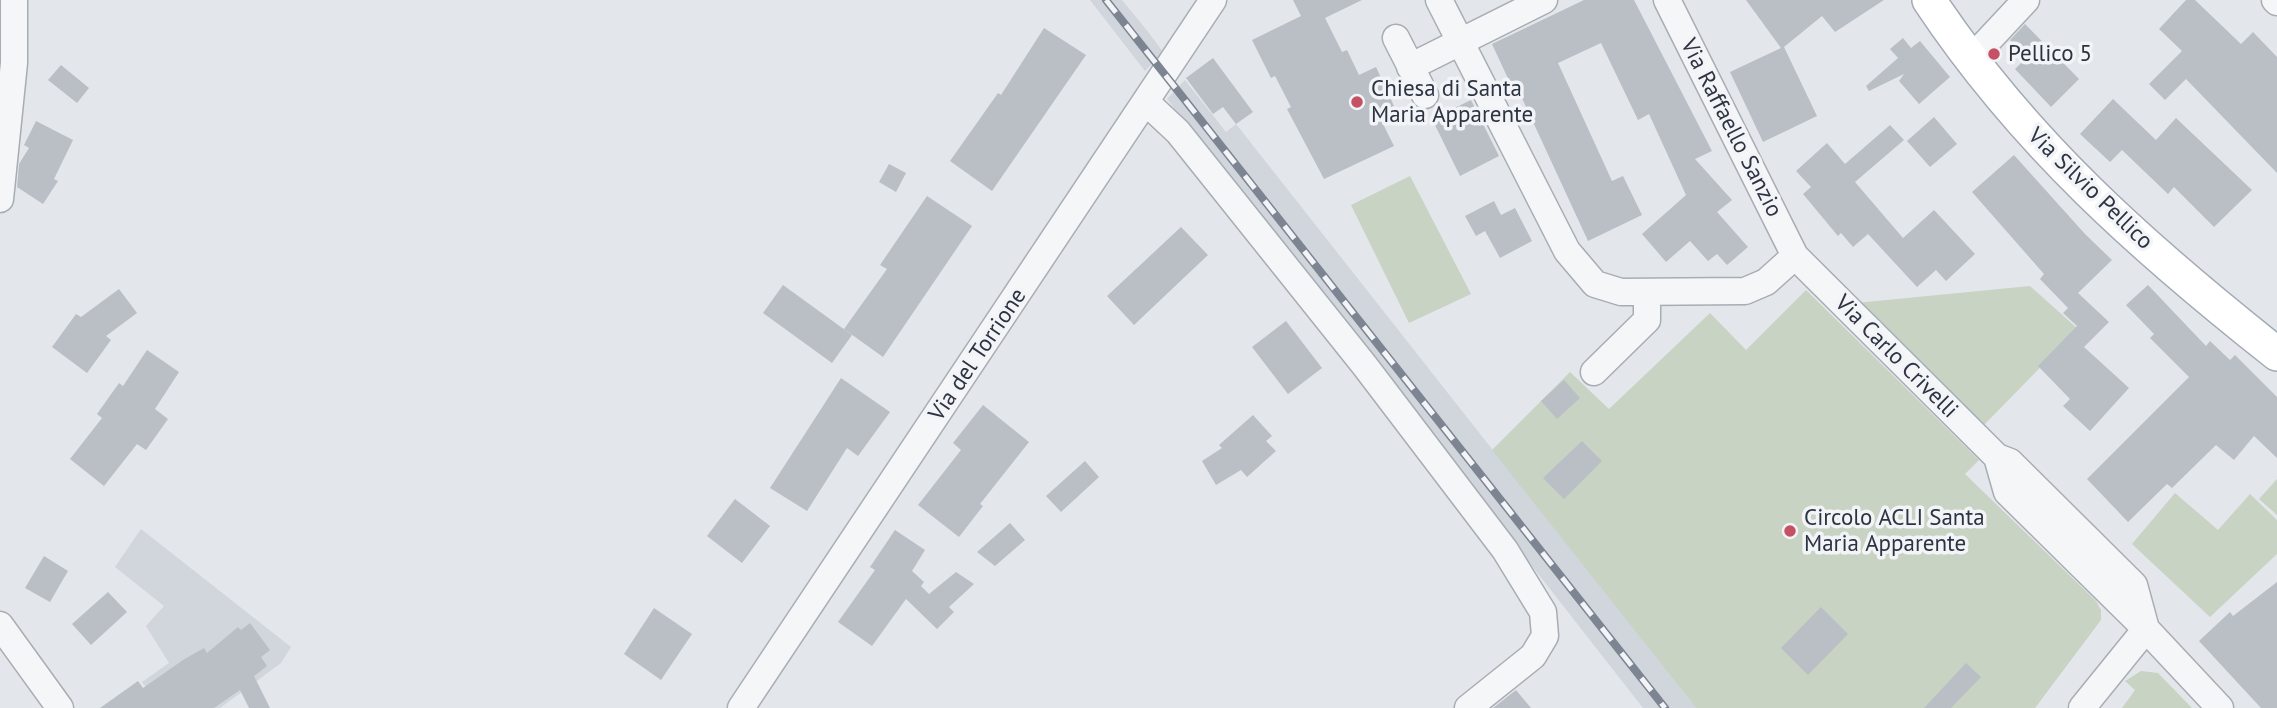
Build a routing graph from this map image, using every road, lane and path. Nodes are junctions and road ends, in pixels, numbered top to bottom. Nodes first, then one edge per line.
1 (14, 0) edge
2 (1213, 0) edge
3 (1438, 0) edge
4 (1544, 0) edge
5 (1667, 0) edge
6 (1928, 0) edge
7 (2026, 0) edge
8 (1396, 37) dead end
9 (1460, 43) junction
10 (1969, 61) junction
11 (1410, 66) junction
12 (1425, 95) dead end
13 (1147, 103) junction
14 (0, 199) edge
15 (1795, 256) junction
16 (1647, 292) junction
17 (2277, 354) edge
18 (1594, 372) dead end
19 (0, 625) edge
20 (2146, 629) junction
21 (60, 708) edge
22 (741, 708) edge
23 (1468, 708) edge
24 (2082, 708) edge
25 (2220, 708) edge

1 - 14 street
2 - 13 street, Via del Torrione
3 - 9 street
4 - 9 street
5 - 15 street, Via Raffaello Sanzio
6 - 10 main road, Via Silvio Pellico
7 - 10 street
8 - 11 street
9 - 11 street
9 - 16 street
10 - 17 main road, Via Silvio Pellico
11 - 12 street
13 - 22 street, Via del Torrione
13 - 23 street
15 - 16 street
15 - 20 street, Via Carlo Crivelli
16 - 18 street
19 - 21 street
20 - 24 street
20 - 25 street, Via Carlo Crivelli

